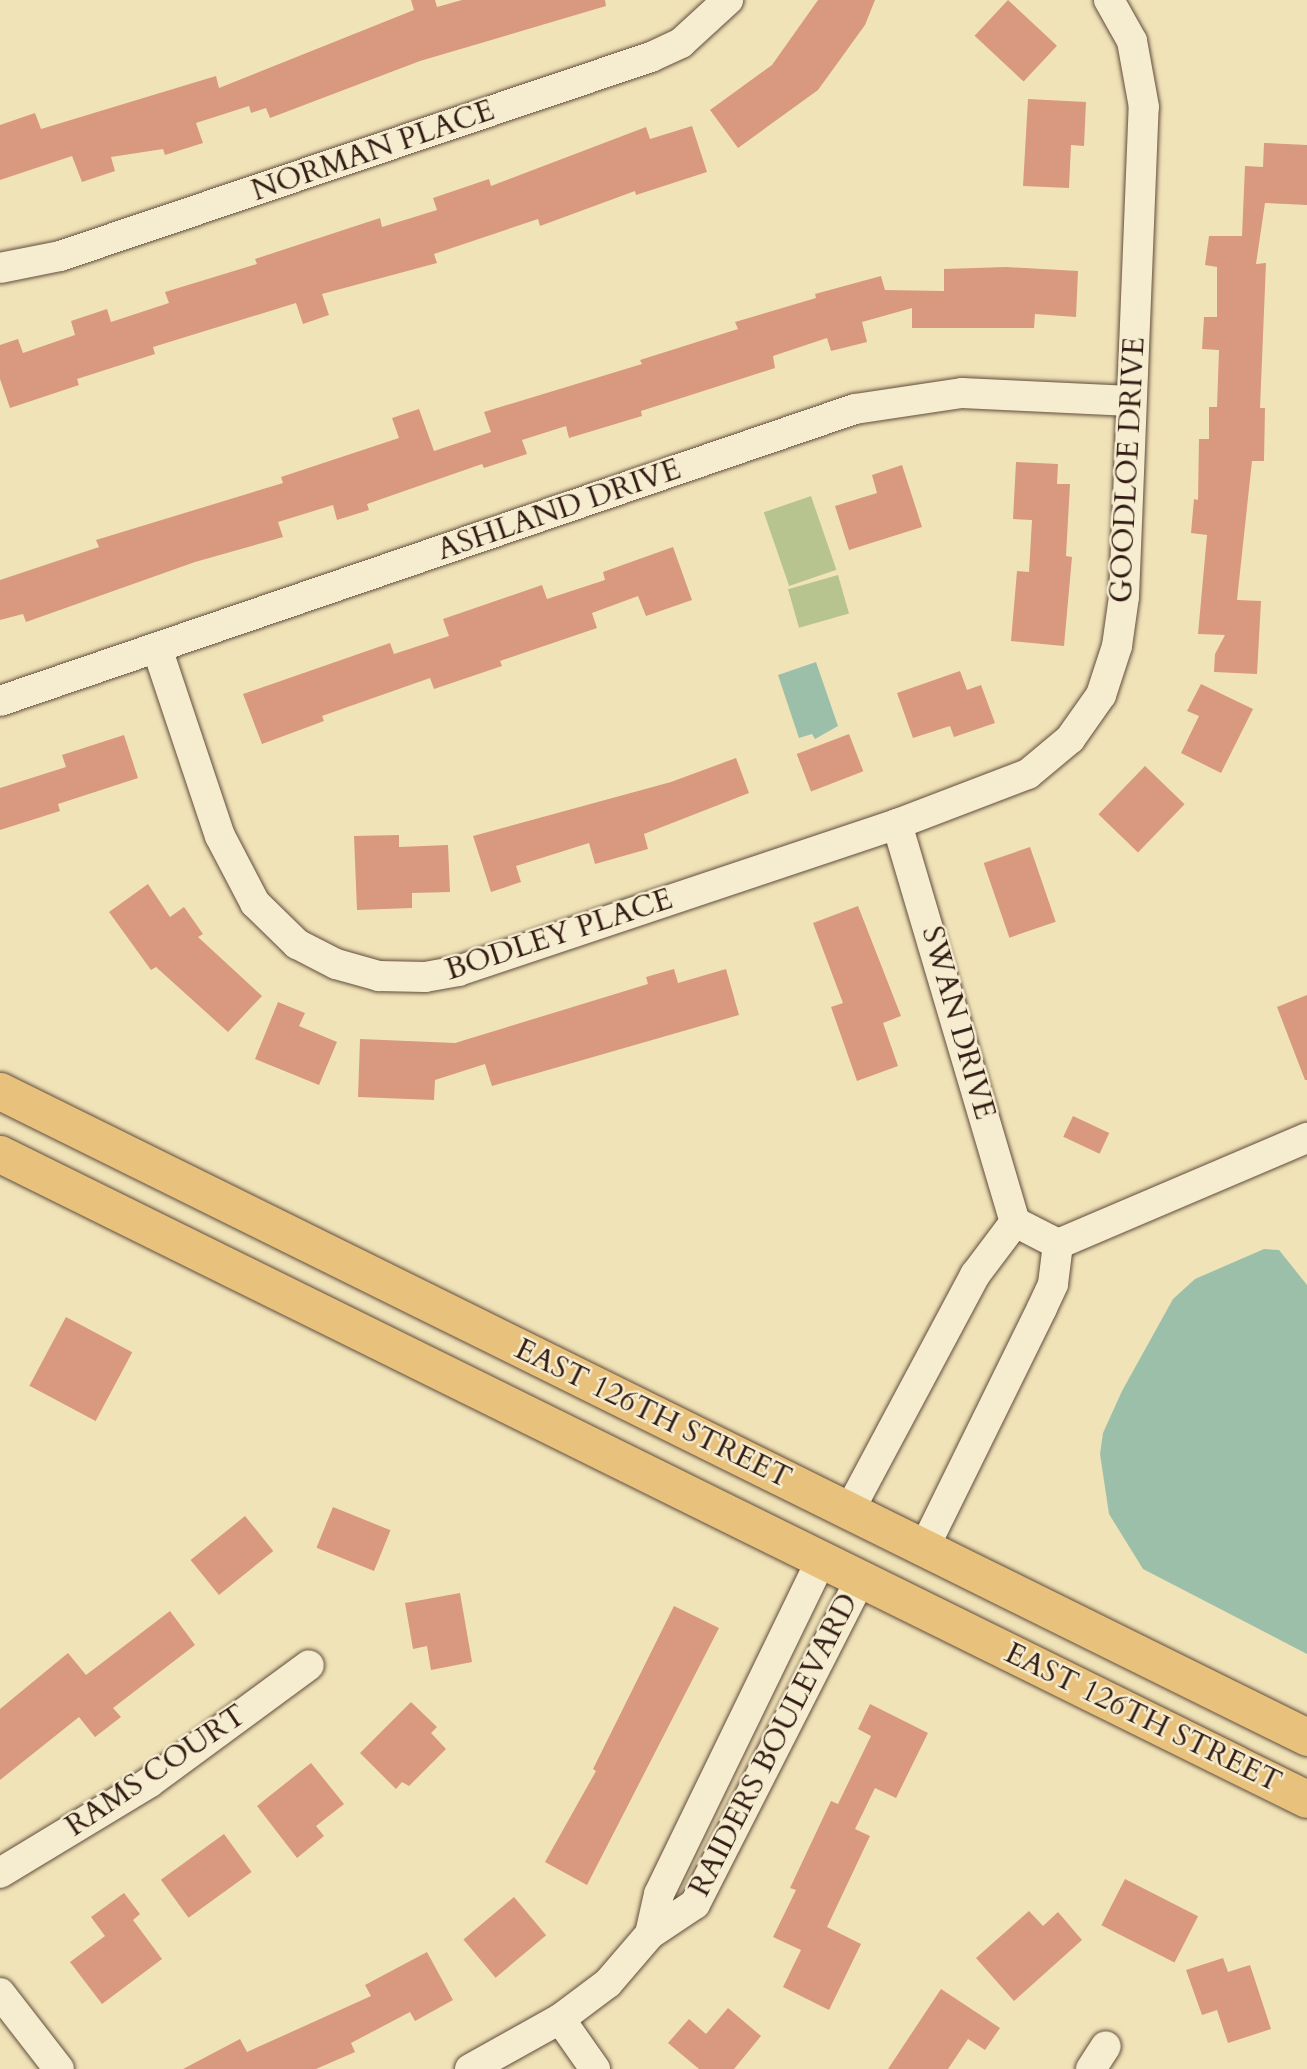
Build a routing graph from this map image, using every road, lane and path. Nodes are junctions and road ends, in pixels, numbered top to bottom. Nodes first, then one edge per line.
1 (728, 0) edge
2 (1109, 0) edge
3 (0, 268) edge
4 (1131, 401) junction
5 (157, 648) junction
6 (0, 701) edge
7 (897, 824) junction
8 (0, 1091) edge
9 (1307, 1138) edge
10 (0, 1154) edge
11 (1015, 1222) junction
12 (1058, 1244) junction
13 (849, 1511) junction
14 (924, 1548) junction
15 (822, 1559) junction
16 (861, 1578) junction
17 (309, 1665) dead end
18 (1307, 1737) edge
19 (1307, 1799) edge
20 (0, 1873) edge
21 (650, 1934) junction
22 (0, 1993) edge
23 (560, 2019) junction
24 (59, 2069) edge
25 (470, 2069) edge
26 (596, 2069) edge

1 - 3 street, NORMAN PLACE
2 - 4 street, GOODLOE DRIVE
4 - 5 street, ASHLAND DRIVE
4 - 7 street, GOODLOE DRIVE
5 - 6 street, ASHLAND DRIVE
5 - 7 street, BODLEY PLACE
7 - 11 street, SWAN DRIVE
8 - 13 main road, EAST 126TH STREET
9 - 12 street
10 - 15 main road, EAST 126TH STREET
11 - 12 street
11 - 13 street
12 - 14 street
13 - 14 main road, EAST 126TH STREET
14 - 18 main road, EAST 126TH STREET
15 - 16 main road, EAST 126TH STREET
15 - 21 street, RAIDERS BOULEVARD
16 - 19 main road, EAST 126TH STREET
16 - 21 street, RAIDERS BOULEVARD
17 - 20 street, RAMS COURT
21 - 23 street, RAIDERS BOULEVARD
22 - 24 street
23 - 25 street, RAIDERS BOULEVARD
23 - 26 street

